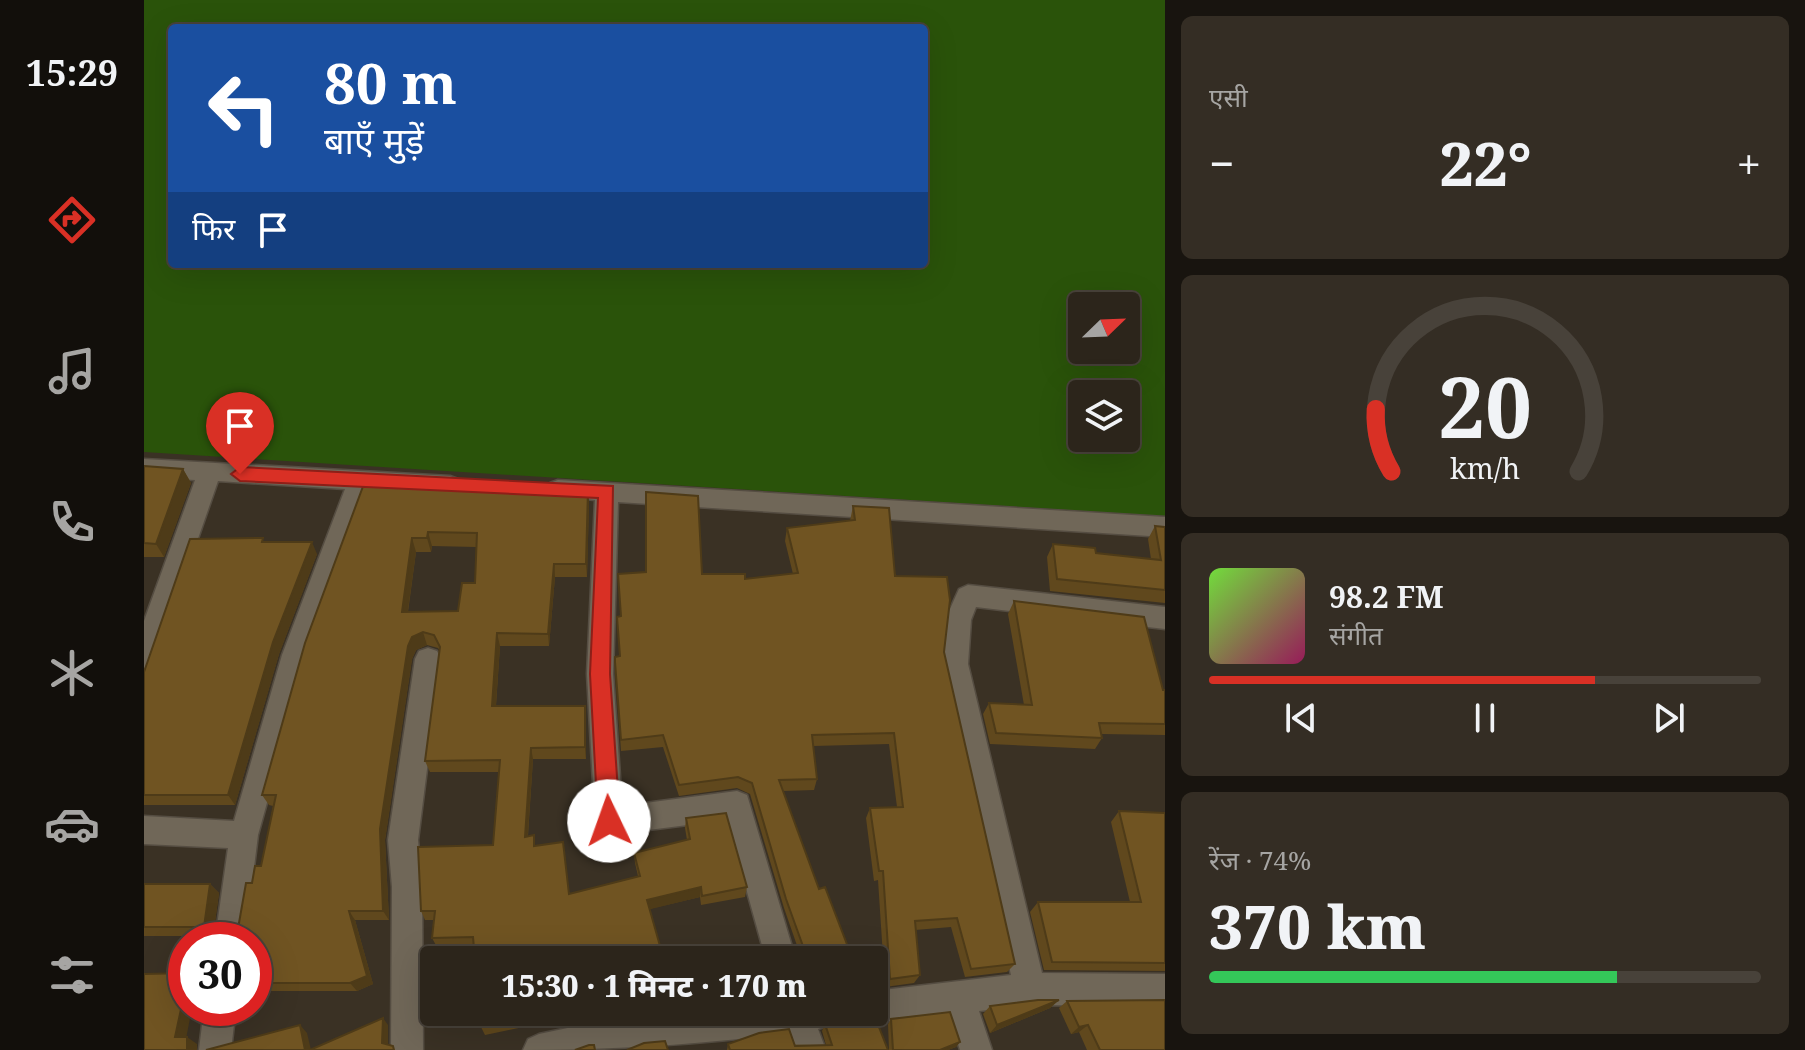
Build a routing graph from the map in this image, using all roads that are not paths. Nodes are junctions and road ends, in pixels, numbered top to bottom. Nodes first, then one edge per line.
1 (144, 468) edge
2 (210, 472) junction
3 (360, 481) junction
4 (468, 485) edge
5 (530, 488) edge
6 (607, 491) junction
7 (1165, 527) edge
8 (1165, 618) edge
9 (146, 648) edge
10 (428, 659) dead end
11 (144, 830) edge
12 (244, 835) junction
13 (232, 922) edge
14 (777, 946) edge
15 (1030, 989) junction
16 (1165, 990) edge
17 (958, 997) junction
18 (888, 1005) edge
19 (218, 1026) edge
20 (722, 1026) edge
21 (807, 1026) edge
22 (215, 1050) edge
23 (407, 1050) edge
24 (539, 1050) edge
25 (810, 1050) edge
26 (976, 1050) edge

1 - 2 street
2 - 3 street
2 - 9 street
3 - 4 street
3 - 12 street
5 - 6 street
6 - 7 street
6 - 14 street
8 - 15 street
10 - 23 street
11 - 12 street
12 - 13 street
15 - 16 street
15 - 17 street
17 - 18 street
17 - 26 street
19 - 22 street
20 - 24 street
21 - 25 street

